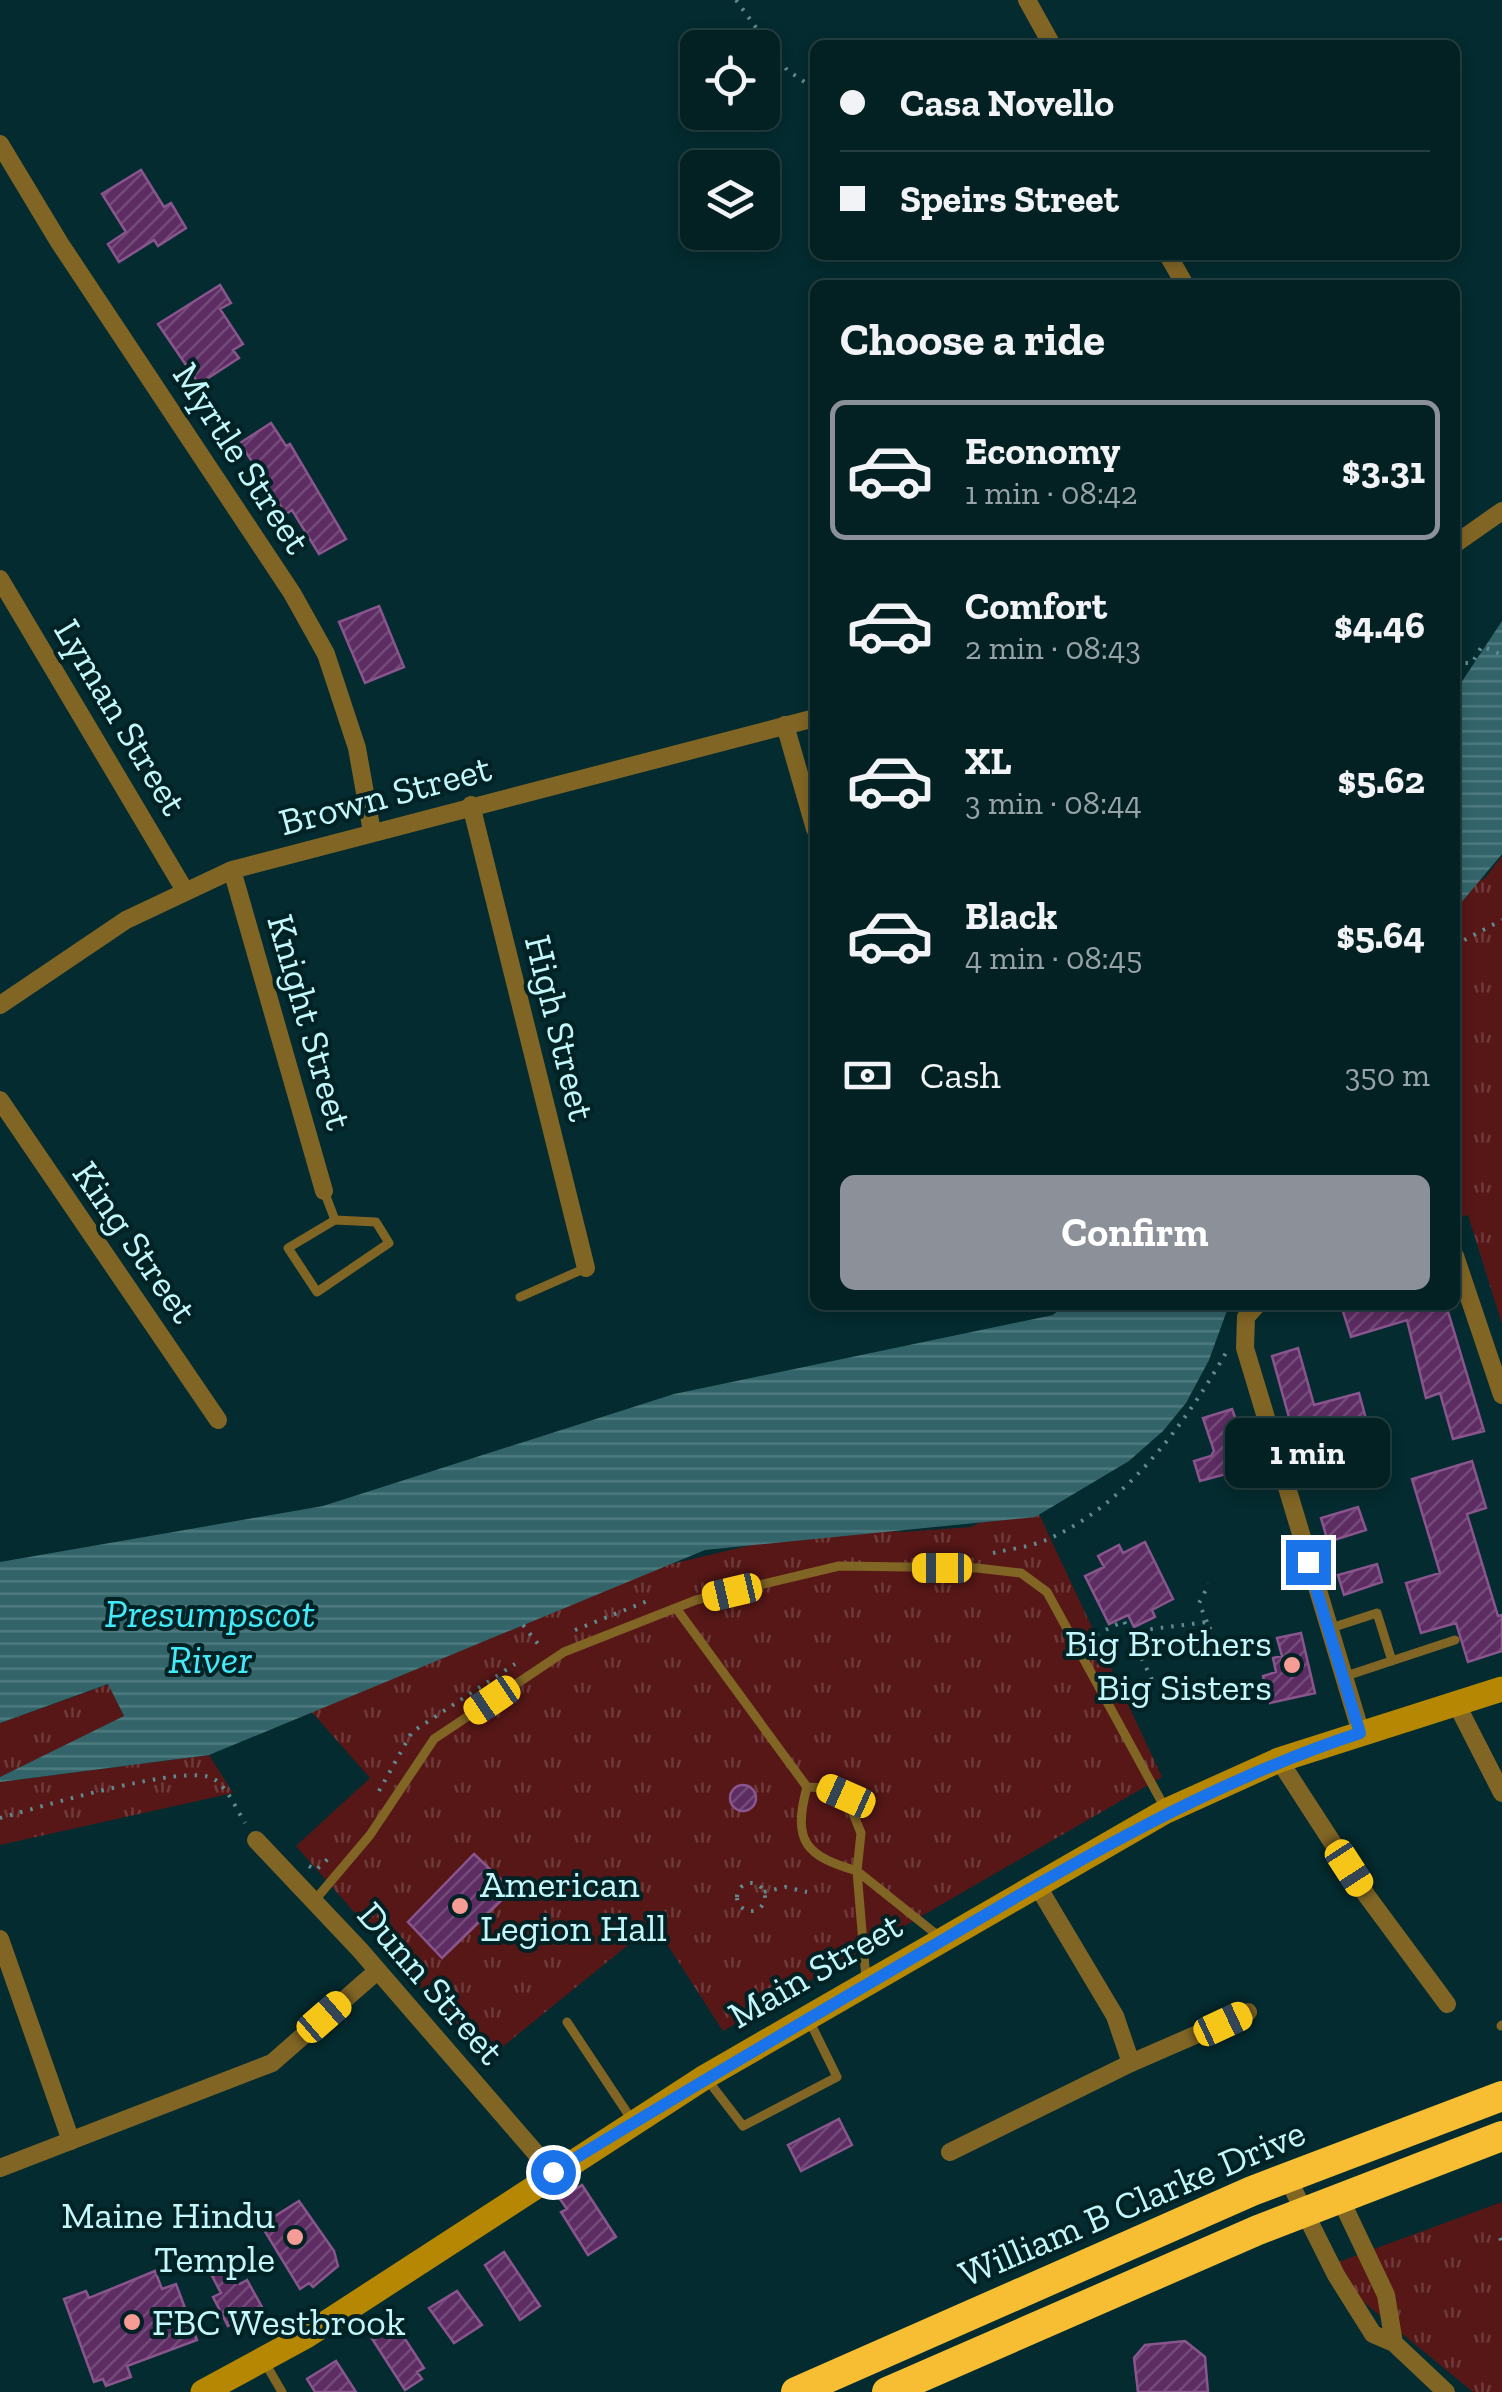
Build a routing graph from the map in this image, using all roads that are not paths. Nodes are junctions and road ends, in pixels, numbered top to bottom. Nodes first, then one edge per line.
1 (1027, 0) edge
2 (1049, 40) edge
3 (0, 144) edge
4 (1502, 511) edge
5 (1460, 540) edge
6 (0, 579) edge
7 (810, 719) edge
8 (785, 724) junction
9 (471, 805) junction
10 (810, 812) edge
11 (372, 832) junction
12 (232, 870) junction
13 (184, 890) junction
14 (0, 1005) edge
15 (0, 1100) edge
16 (324, 1191) joint
17 (335, 1220) junction
18 (586, 1268) joint
19 (1460, 1271) edge
20 (520, 1298) dead end
21 (1252, 1310) edge
22 (1502, 1395) edge
23 (218, 1420) dead end
24 (676, 1608) junction
25 (1328, 1629) junction
26 (1455, 1640) dead end
27 (1392, 1661) junction
28 (1344, 1677) junction
29 (1502, 1690) edge
30 (1456, 1703) junction
31 (1360, 1733) junction
32 (1279, 1760) junction
33 (807, 1788) junction
34 (1502, 1793) edge
35 (1166, 1811) junction
36 (256, 1840) dead end
37 (857, 1871) junction
38 (1038, 1884) junction
39 (315, 1900) junction
40 (0, 1939) edge
41 (944, 1939) junction
42 (376, 1972) junction
43 (867, 1984) junction
44 (1447, 2004) dead end
45 (1248, 2012) dead end
46 (808, 2018) junction
47 (567, 2022) dead end
48 (1131, 2062) junction
49 (706, 2077) junction
50 (1502, 2096) edge
51 (633, 2122) junction
52 (1502, 2136) edge
53 (71, 2141) junction
54 (950, 2152) dead end
55 (1325, 2163) junction
56 (0, 2168) edge
57 (553, 2172) junction
58 (1287, 2177) junction
59 (1340, 2198) junction
60 (1303, 2213) junction
61 (1394, 2343) junction
62 (264, 2361) junction
63 (281, 2391) edge
64 (202, 2392) edge
65 (796, 2392) edge
66 (887, 2392) edge
67 (1446, 2392) edge

1 - 2 street
3 - 11 street, Myrtle Street
4 - 5 street
6 - 13 street, Lyman Street
7 - 8 street, Brown Street
8 - 9 street, Brown Street
8 - 10 street
9 - 11 street, Brown Street
9 - 18 street, High Street
11 - 12 street, Brown Street
12 - 13 street, Brown Street
12 - 16 street, Knight Street
13 - 14 street, Brown Street
15 - 23 street, King Street
16 - 17 lane
17 - 17 lane
18 - 20 lane
19 - 22 street
21 - 25 street
24 - 33 lane
24 - 35 lane
24 - 39 lane
25 - 27 lane
25 - 28 street
26 - 27 lane
27 - 28 lane
28 - 31 street
29 - 30 main road, Main Street
30 - 31 main road, Main Street
30 - 34 street
31 - 32 main road, Main Street
32 - 35 main road, Main Street
32 - 44 street
33 - 37 lane
33 - 37 lane
35 - 38 main road, Main Street
36 - 39 street, Dunn Street
37 - 41 lane
37 - 43 lane
38 - 41 main road, Main Street
38 - 48 street
39 - 42 street, Dunn Street
40 - 53 street
41 - 43 main road, Main Street
42 - 53 street
42 - 57 street, Dunn Street
43 - 46 main road, Main Street
45 - 48 street
46 - 49 main road, Main Street
46 - 49 lane
47 - 51 lane
48 - 54 street
49 - 51 main road, Main Street
50 - 55 highway, William B Clarke Drive
51 - 57 main road, Main Street
52 - 59 highway, William B Clarke Drive
53 - 56 street
55 - 58 highway, William B Clarke Drive
55 - 59 lane
57 - 62 main road, Main Street
58 - 60 street
58 - 65 highway, William B Clarke Drive
59 - 60 highway, William B Clarke Drive
59 - 61 street
60 - 61 street
60 - 66 highway, William B Clarke Drive
61 - 67 street
62 - 63 lane
62 - 64 main road, Main Street

